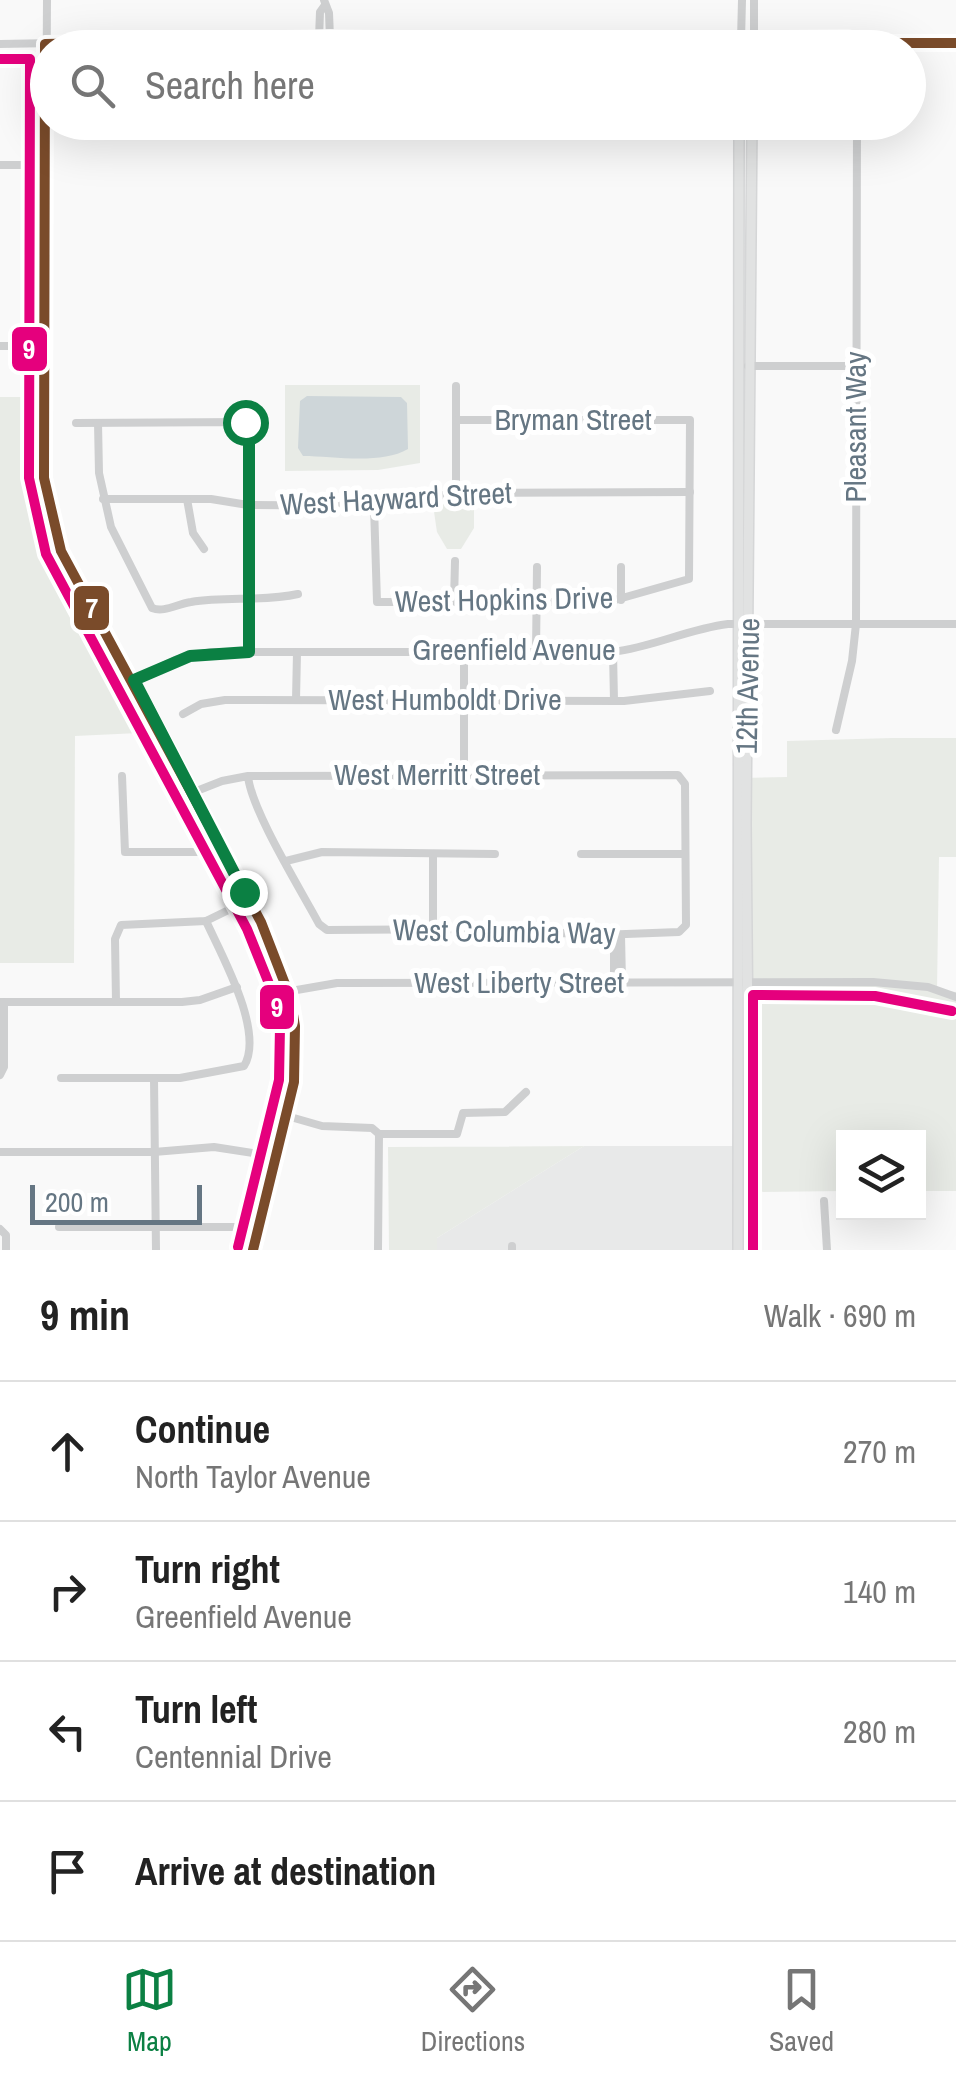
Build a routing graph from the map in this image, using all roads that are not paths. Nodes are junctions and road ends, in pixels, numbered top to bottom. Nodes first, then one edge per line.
1 (47, 0) edge
2 (742, 0) edge
3 (754, 0) edge
4 (324, 2) edge
5 (46, 30) edge
6 (326, 30) edge
7 (741, 30) edge
8 (755, 30) edge
9 (956, 43) edge
10 (0, 44) edge
11 (30, 44) edge
12 (926, 44) edge
13 (44, 140) edge
14 (739, 140) edge
15 (751, 140) edge
16 (857, 140) edge
17 (0, 165) edge
18 (44, 165) junction
19 (0, 346) edge
20 (46, 346) junction
21 (744, 366) junction
22 (856, 366) junction
23 (456, 386) dead end
24 (456, 420) junction
25 (76, 423) dead end
26 (98, 423) junction
27 (690, 492) junction
28 (456, 493) junction
29 (187, 498) junction
30 (104, 500) junction
31 (248, 505) junction
32 (374, 506) junction
33 (204, 550) dead end
34 (454, 562) dead end
35 (536, 567) dead end
36 (620, 568) dead end
37 (298, 594) dead end
38 (248, 600) junction
39 (621, 600) junction
40 (454, 602) junction
41 (536, 602) junction
42 (736, 624) junction
43 (749, 624) junction
44 (856, 624) junction
45 (956, 624) edge
46 (249, 652) junction
47 (297, 652) junction
48 (464, 652) junction
49 (536, 652) junction
50 (613, 652) junction
51 (134, 680) junction
52 (710, 691) dead end
53 (296, 700) junction
54 (464, 700) junction
55 (614, 701) junction
56 (183, 714) dead end
57 (836, 730) dead end
58 (122, 776) dead end
59 (248, 776) junction
60 (464, 776) junction
61 (194, 792) junction
62 (221, 848) junction
63 (433, 854) junction
64 (496, 854) dead end
65 (581, 854) dead end
66 (685, 854) junction
67 (286, 861) junction
68 (249, 900) junction
69 (206, 920) junction
70 (433, 929) junction
71 (618, 935) junction
72 (743, 980) junction
73 (618, 982) junction
74 (237, 987) junction
75 (291, 991) junction
76 (956, 998) edge
77 (2, 1002) edge
78 (116, 1002) junction
79 (1, 1074) edge
80 (61, 1078) dead end
81 (154, 1079) junction
82 (526, 1092) dead end
83 (286, 1116) junction
84 (379, 1134) junction
85 (0, 1152) edge
86 (154, 1152) junction
87 (738, 1153) junction
88 (278, 1160) junction
89 (748, 1198) junction
90 (824, 1201) dead end
91 (59, 1226) dead end
92 (234, 1226) dead end
93 (155, 1227) junction
94 (2, 1230) edge
95 (6, 1250) edge
96 (156, 1250) edge
97 (253, 1250) edge
98 (378, 1250) edge
99 (738, 1250) edge
100 (750, 1250) edge
101 (826, 1250) edge

1 - 5 street
2 - 7 street
3 - 8 street
4 - 6 street
9 - 12 main road
10 - 11 street
13 - 18 street
14 - 21 main road, 12th Avenue
15 - 21 main road, 12th Avenue
16 - 22 street, Pleasant Way
17 - 18 street
18 - 20 street
19 - 20 street
20 - 51 street
21 - 22 street
21 - 42 main road, 12th Avenue
21 - 43 main road, 12th Avenue
22 - 44 street, Pleasant Way
23 - 24 street
24 - 27 street, Bryman Street
24 - 28 street
25 - 26 street
26 - 30 street
26 - 31 street
27 - 28 street, West Hayward Street
27 - 39 street, West Hopkins Drive
28 - 32 street, West Hayward Street
29 - 30 street, West Hayward Street
29 - 31 street, West Hayward Street
29 - 33 street
30 - 38 street
31 - 32 street, West Hayward Street
31 - 38 street
32 - 40 street, West Hopkins Drive
34 - 40 street
35 - 41 street
36 - 39 street
37 - 38 street
38 - 46 street
39 - 41 street, West Hopkins Drive
40 - 41 street, West Hopkins Drive
41 - 49 street
42 - 43 street, Greenfield Avenue
42 - 50 street, Greenfield Avenue
42 - 72 main road, 12th Avenue
43 - 44 street, Greenfield Avenue
43 - 72 main road, 12th Avenue
44 - 45 street, Greenfield Avenue
44 - 57 street, Pleasant Way
46 - 47 street, Greenfield Avenue
46 - 51 street, Greenfield Avenue
47 - 48 street, Greenfield Avenue
47 - 53 street
48 - 49 street, Greenfield Avenue
48 - 54 street
49 - 50 street, Greenfield Avenue
50 - 55 street
51 - 61 street
52 - 55 street, West Humboldt Drive
53 - 54 street, West Humboldt Drive
53 - 56 street, West Humboldt Drive
54 - 55 street, West Humboldt Drive
54 - 60 street
58 - 62 street
59 - 60 street, West Merritt Street
59 - 61 street, West Merritt Street
59 - 67 street
60 - 66 street, West Merritt Street
61 - 62 street
62 - 68 street
63 - 64 street
63 - 67 street
63 - 70 street
65 - 66 street
66 - 71 street, West Columbia Way
67 - 70 street, West Columbia Way
68 - 69 street
68 - 75 street
69 - 74 street
69 - 78 street
70 - 71 street, West Columbia Way
71 - 73 street
72 - 73 street, West Liberty Street
72 - 76 street, West Liberty Street
72 - 87 main road, 12th Avenue
72 - 89 main road, 12th Avenue
73 - 75 street, West Liberty Street
74 - 78 street
74 - 81 street
75 - 83 street
77 - 78 street
77 - 79 street
80 - 81 street
81 - 86 street
82 - 84 street
83 - 84 street
83 - 88 street
84 - 98 street
85 - 86 street
86 - 88 street
86 - 93 street
87 - 89 main road
87 - 99 main road, 12th Avenue
88 - 97 street
89 - 100 main road, 12th Avenue
90 - 101 street
91 - 93 street
92 - 93 street
93 - 96 street
94 - 95 street

